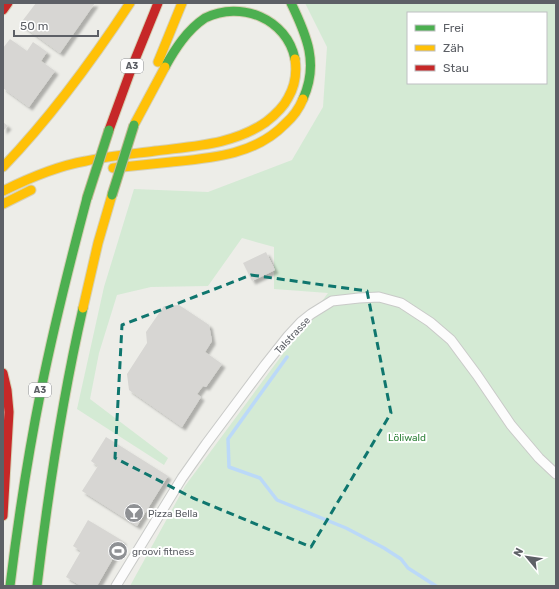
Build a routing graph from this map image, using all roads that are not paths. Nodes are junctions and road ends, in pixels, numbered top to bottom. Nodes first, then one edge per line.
1 (8, 3) edge
2 (130, 3) edge
3 (158, 3) edge
4 (182, 3) edge
5 (291, 3) edge
6 (3, 10) edge
7 (135, 124) junction
8 (3, 167) edge
9 (87, 173) dead end
10 (38, 187) dead end
11 (3, 190) edge
12 (3, 204) edge
13 (3, 373) edge
14 (556, 474) edge
15 (3, 516) edge
16 (10, 586) edge
17 (37, 586) edge
18 (116, 586) edge

1 - 6 main road
2 - 8 main road
3 - 16 main road, A3, bridge
4 - 7 main road, A3
5 - 9 main road
7 - 11 main road
7 - 17 main road, A3, bridge
10 - 12 main road
13 - 15 main road
14 - 18 street, Talstrasse

